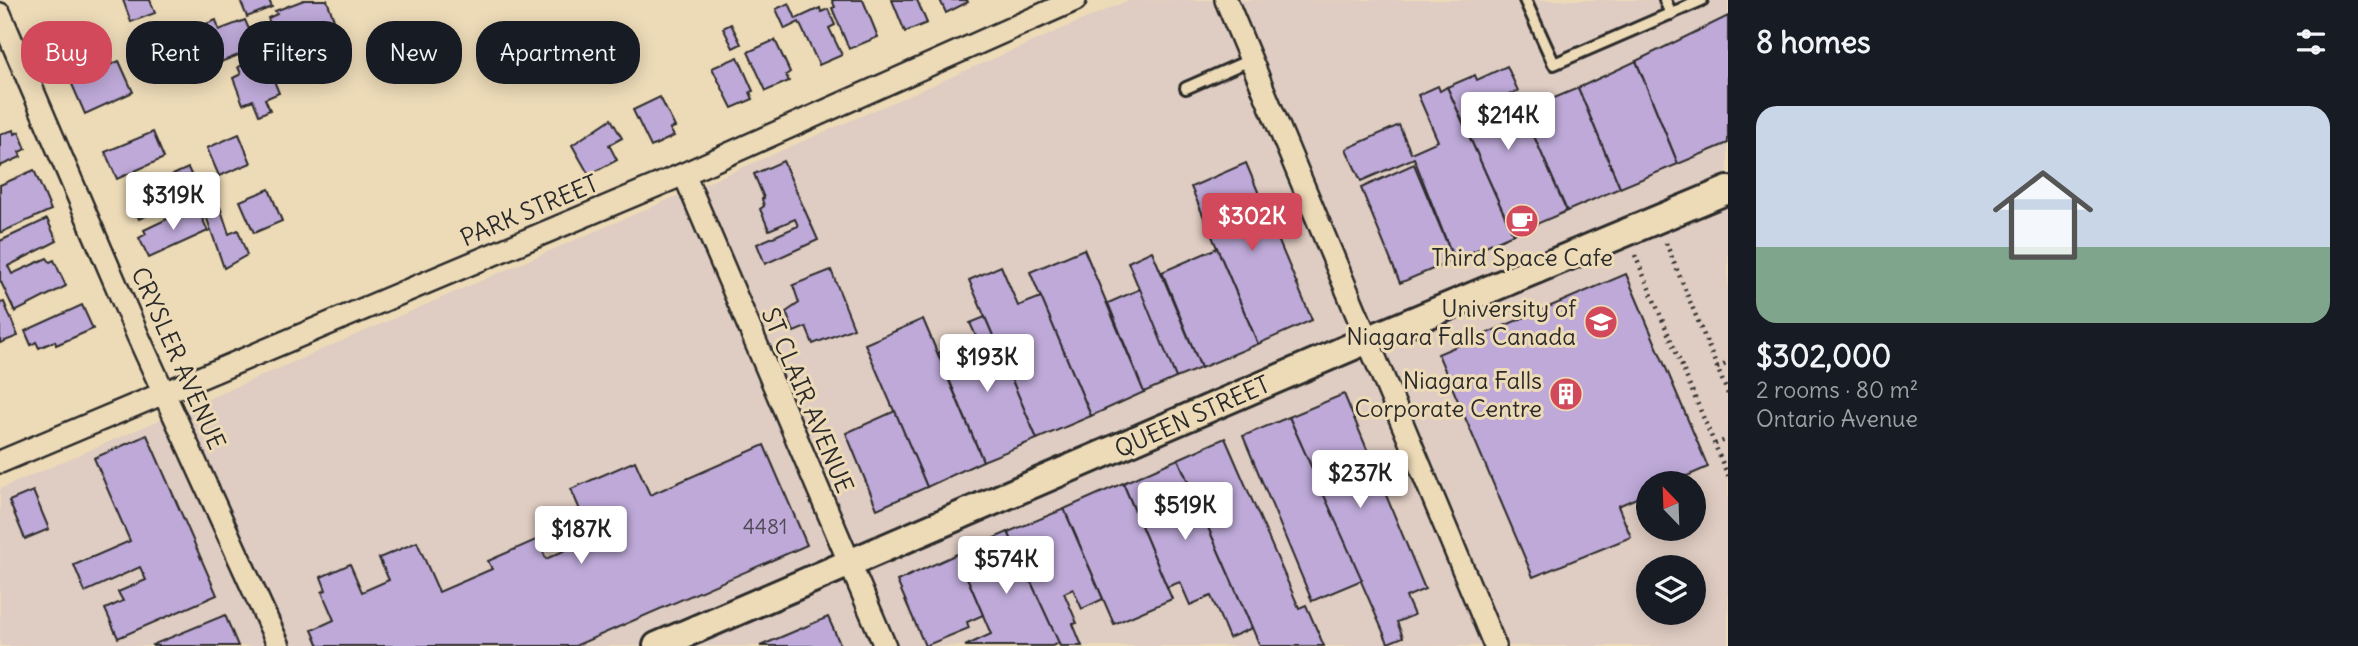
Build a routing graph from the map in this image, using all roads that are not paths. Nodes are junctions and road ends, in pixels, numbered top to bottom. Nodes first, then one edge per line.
1 (1075, 0) edge
2 (1226, 0) edge
3 (1525, 0) edge
4 (1665, 0) edge
5 (1702, 0) edge
6 (0, 14) edge
7 (1671, 14) junction
8 (1250, 60) junction
9 (1186, 88) dead end
10 (684, 174) junction
11 (1728, 190) edge
12 (1365, 341) junction
13 (165, 391) junction
14 (0, 462) edge
15 (850, 565) junction
16 (279, 646) edge
17 (657, 646) edge
18 (885, 646) edge
19 (1495, 646) edge

1 - 10 street, PARK STREET
2 - 8 street
3 - 7 lane
4 - 7 lane
5 - 7 lane
6 - 13 street, CRYSLER AVENUE
8 - 9 lane
8 - 12 street
10 - 13 street, PARK STREET
10 - 15 street, ST CLAIR AVENUE
11 - 12 street, QUEEN STREET
12 - 15 street, QUEEN STREET
12 - 19 street
13 - 14 street, PARK STREET
13 - 16 street, CRYSLER AVENUE
15 - 17 street, QUEEN STREET
15 - 18 street, ST CLAIR AVENUE

